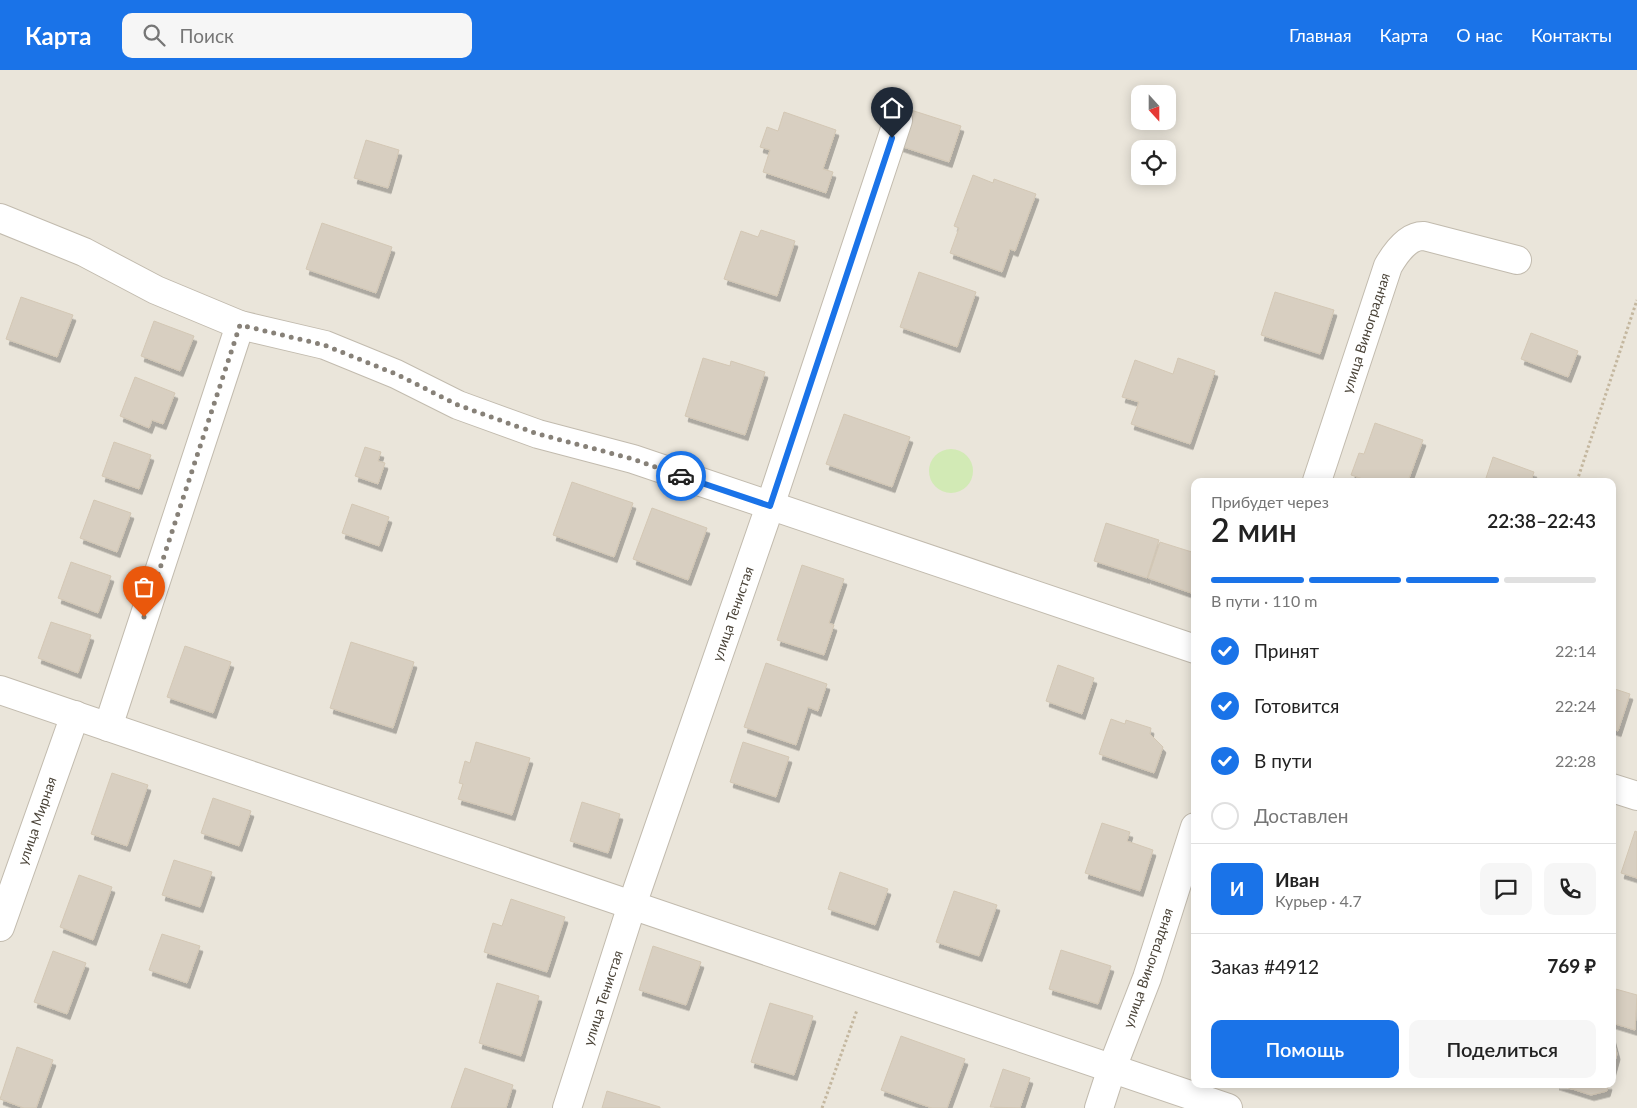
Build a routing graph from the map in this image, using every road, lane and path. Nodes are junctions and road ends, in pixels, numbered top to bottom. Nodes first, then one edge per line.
1 (898, 120) dead end
2 (0, 218) edge
3 (1517, 260) dead end
4 (1637, 300) edge
5 (240, 325) junction
6 (1318, 478) edge
7 (1578, 478) edge
8 (770, 506) junction
9 (1191, 648) edge
10 (0, 690) edge
11 (75, 715) junction
12 (108, 726) junction
13 (1616, 789) edge
14 (1637, 796) edge
15 (1191, 840) edge
16 (632, 905) junction
17 (0, 927) edge
18 (866, 986) junction
19 (1112, 1068) junction
20 (567, 1108) edge
21 (822, 1108) edge
22 (1099, 1108) edge
23 (1228, 1108) edge

1 - 8 lane, улица Тенистая
2 - 5 lane
3 - 6 lane, улица Виноградная
4 - 7 path
5 - 8 lane
5 - 12 lane
8 - 9 lane
8 - 16 lane, улица Тенистая
10 - 11 lane
11 - 12 lane
11 - 17 lane, улица Мирная
12 - 16 lane
13 - 14 lane
15 - 19 lane, улица Виноградная
16 - 18 lane
16 - 20 lane, улица Тенистая
18 - 19 lane
18 - 21 path
19 - 22 lane, улица Виноградная
19 - 23 lane

